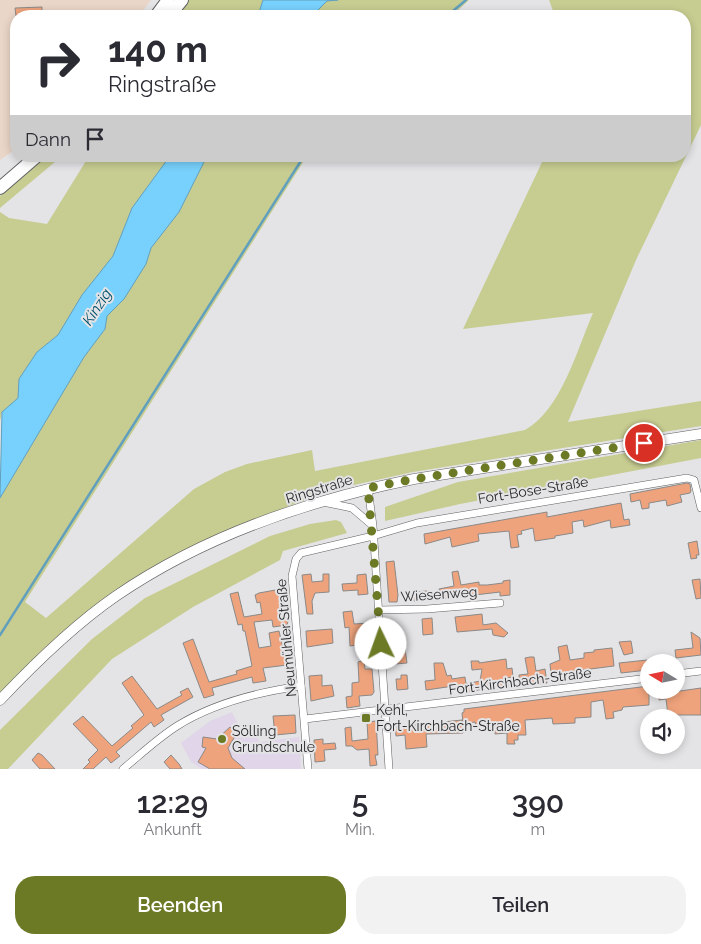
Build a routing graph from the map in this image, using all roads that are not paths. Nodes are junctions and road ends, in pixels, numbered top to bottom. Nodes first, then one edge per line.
1 (182, 0) edge
2 (174, 10) edge
3 (18, 162) edge
4 (30, 162) edge
5 (0, 178) edge
6 (0, 188) edge
7 (701, 434) edge
8 (368, 488) junction
9 (315, 503) junction
10 (701, 508) edge
11 (373, 526) junction
12 (374, 536) junction
13 (500, 603) dead end
14 (379, 610) junction
15 (701, 671) edge
16 (685, 673) edge
17 (640, 679) edge
18 (301, 686) junction
19 (0, 700) edge
20 (385, 711) junction
21 (305, 719) junction
22 (123, 769) edge
23 (308, 769) edge
24 (389, 769) edge

1 - 2 highway
3 - 5 highway
4 - 6 highway
7 - 8 main road, Ringstraße
8 - 9 main road, Ringstraße
8 - 11 street
9 - 11 street
9 - 19 main road, Ringstraße
10 - 12 street, Fort-Bose-Straße
11 - 12 street
12 - 14 street
12 - 18 street, Neumühler Straße
13 - 14 street, Wiesenweg
14 - 20 street
15 - 16 street
17 - 20 street, Fort-Kirchbach-Straße
18 - 21 street, Neumühler Straße
18 - 22 street
20 - 21 street, Fort-Kirchbach-Straße
20 - 24 street
21 - 23 street, Neumühler Straße

